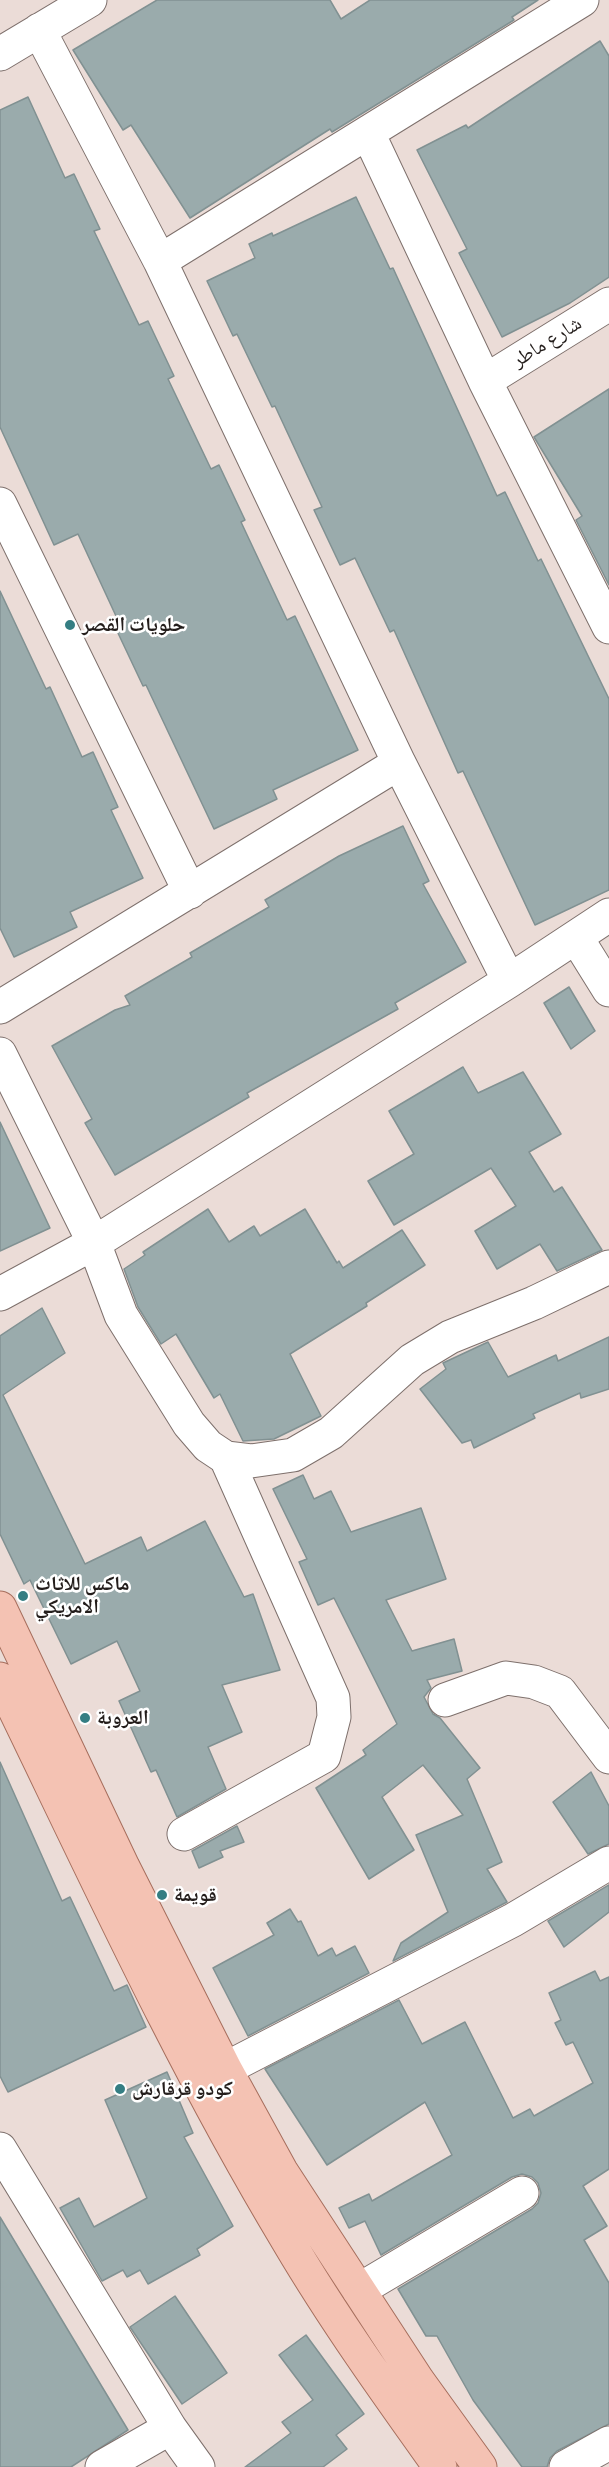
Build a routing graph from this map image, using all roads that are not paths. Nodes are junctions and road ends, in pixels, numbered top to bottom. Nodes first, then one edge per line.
1 (90, 0) edge
2 (582, 0) edge
3 (39, 30) junction
4 (0, 54) edge
5 (368, 133) junction
6 (160, 261) junction
7 (609, 304) edge
8 (485, 381) junction
9 (0, 504) edge
10 (609, 627) edge
11 (399, 763) junction
12 (190, 892) junction
13 (609, 915) edge
14 (576, 937) junction
15 (509, 981) junction
16 (609, 990) edge
17 (0, 1007) edge
18 (0, 1054) edge
19 (94, 1243) junction
20 (609, 1267) edge
21 (0, 1294) edge
22 (226, 1458) junction
23 (0, 1608) edge
24 (0, 1678) edge
25 (445, 1700) dead end
26 (599, 1726) edge
27 (609, 1757) edge
28 (184, 1834) dead end
29 (609, 1863) edge
30 (225, 2069) junction
31 (0, 2149) edge
32 (522, 2193) dead end
33 (358, 2290) junction
34 (170, 2428) junction
35 (609, 2443) edge
36 (102, 2467) edge
37 (198, 2467) edge
38 (440, 2467) edge
39 (480, 2467) edge
40 (566, 2467) edge

1 - 3 street
2 - 5 street
3 - 4 street
3 - 6 street
5 - 6 street
5 - 8 street
6 - 11 street
7 - 8 street, شارع ماطر
8 - 10 street
9 - 12 street
11 - 12 street
11 - 15 street
12 - 17 street
13 - 14 street
14 - 15 street
14 - 16 street
15 - 19 street
18 - 19 street
19 - 21 street
19 - 22 street
20 - 22 street
22 - 28 street
23 - 30 main road
24 - 38 main road
25 - 26 street
26 - 27 street
29 - 30 street
30 - 33 main road
31 - 34 street
32 - 33 street
33 - 39 main road
34 - 36 street
34 - 37 street
35 - 40 street

